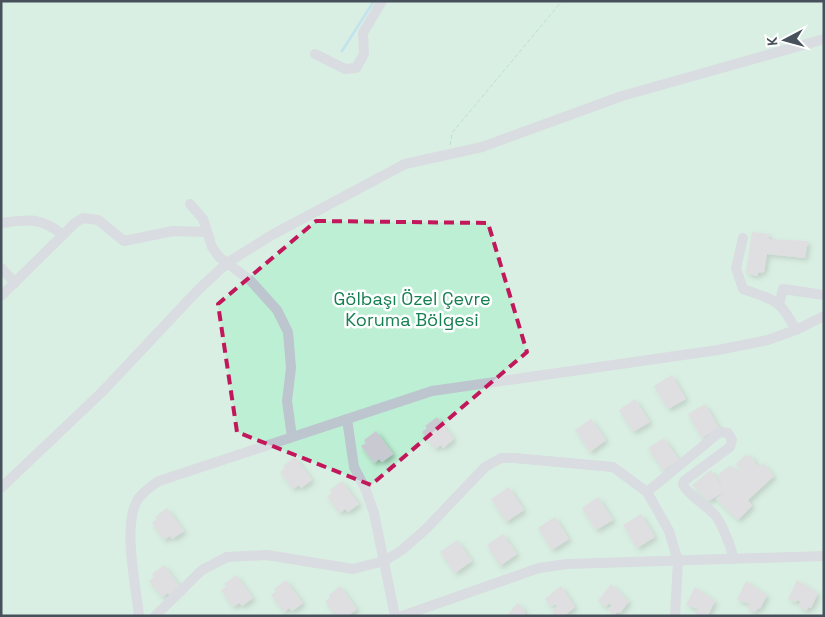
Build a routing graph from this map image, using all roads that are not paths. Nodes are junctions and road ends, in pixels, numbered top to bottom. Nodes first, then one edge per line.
1 (382, 1) edge
2 (824, 39) edge
3 (315, 54) dead end
4 (190, 204) dead end
5 (1, 223) edge
6 (207, 232) junction
7 (63, 235) junction
8 (743, 238) dead end
9 (227, 263) junction
10 (1, 268) edge
11 (15, 283) junction
12 (824, 295) edge
13 (1, 296) edge
14 (779, 304) junction
15 (824, 316) edge
16 (796, 330) junction
17 (347, 419) junction
18 (292, 437) junction
19 (702, 446) junction
20 (714, 459) junction
21 (1, 488) edge
22 (647, 492) junction
23 (823, 557) edge
24 (733, 559) junction
25 (384, 561) junction
26 (678, 561) junction
27 (139, 616) edge
28 (155, 616) edge
29 (395, 616) edge
30 (402, 616) edge
31 (676, 616) edge

1 - 3 street
2 - 9 street
4 - 6 street
5 - 7 street
6 - 7 street
6 - 9 street
7 - 11 street
8 - 14 street
9 - 18 street
9 - 21 street
10 - 11 street
11 - 13 street
12 - 14 street
14 - 16 street
15 - 16 street
16 - 17 street
17 - 18 street
17 - 25 street
18 - 27 street
19 - 20 street
19 - 20 street
19 - 22 street
20 - 24 street
22 - 25 street
22 - 26 street
23 - 24 street
24 - 26 street
25 - 28 street
25 - 29 street
26 - 30 street
26 - 31 street

